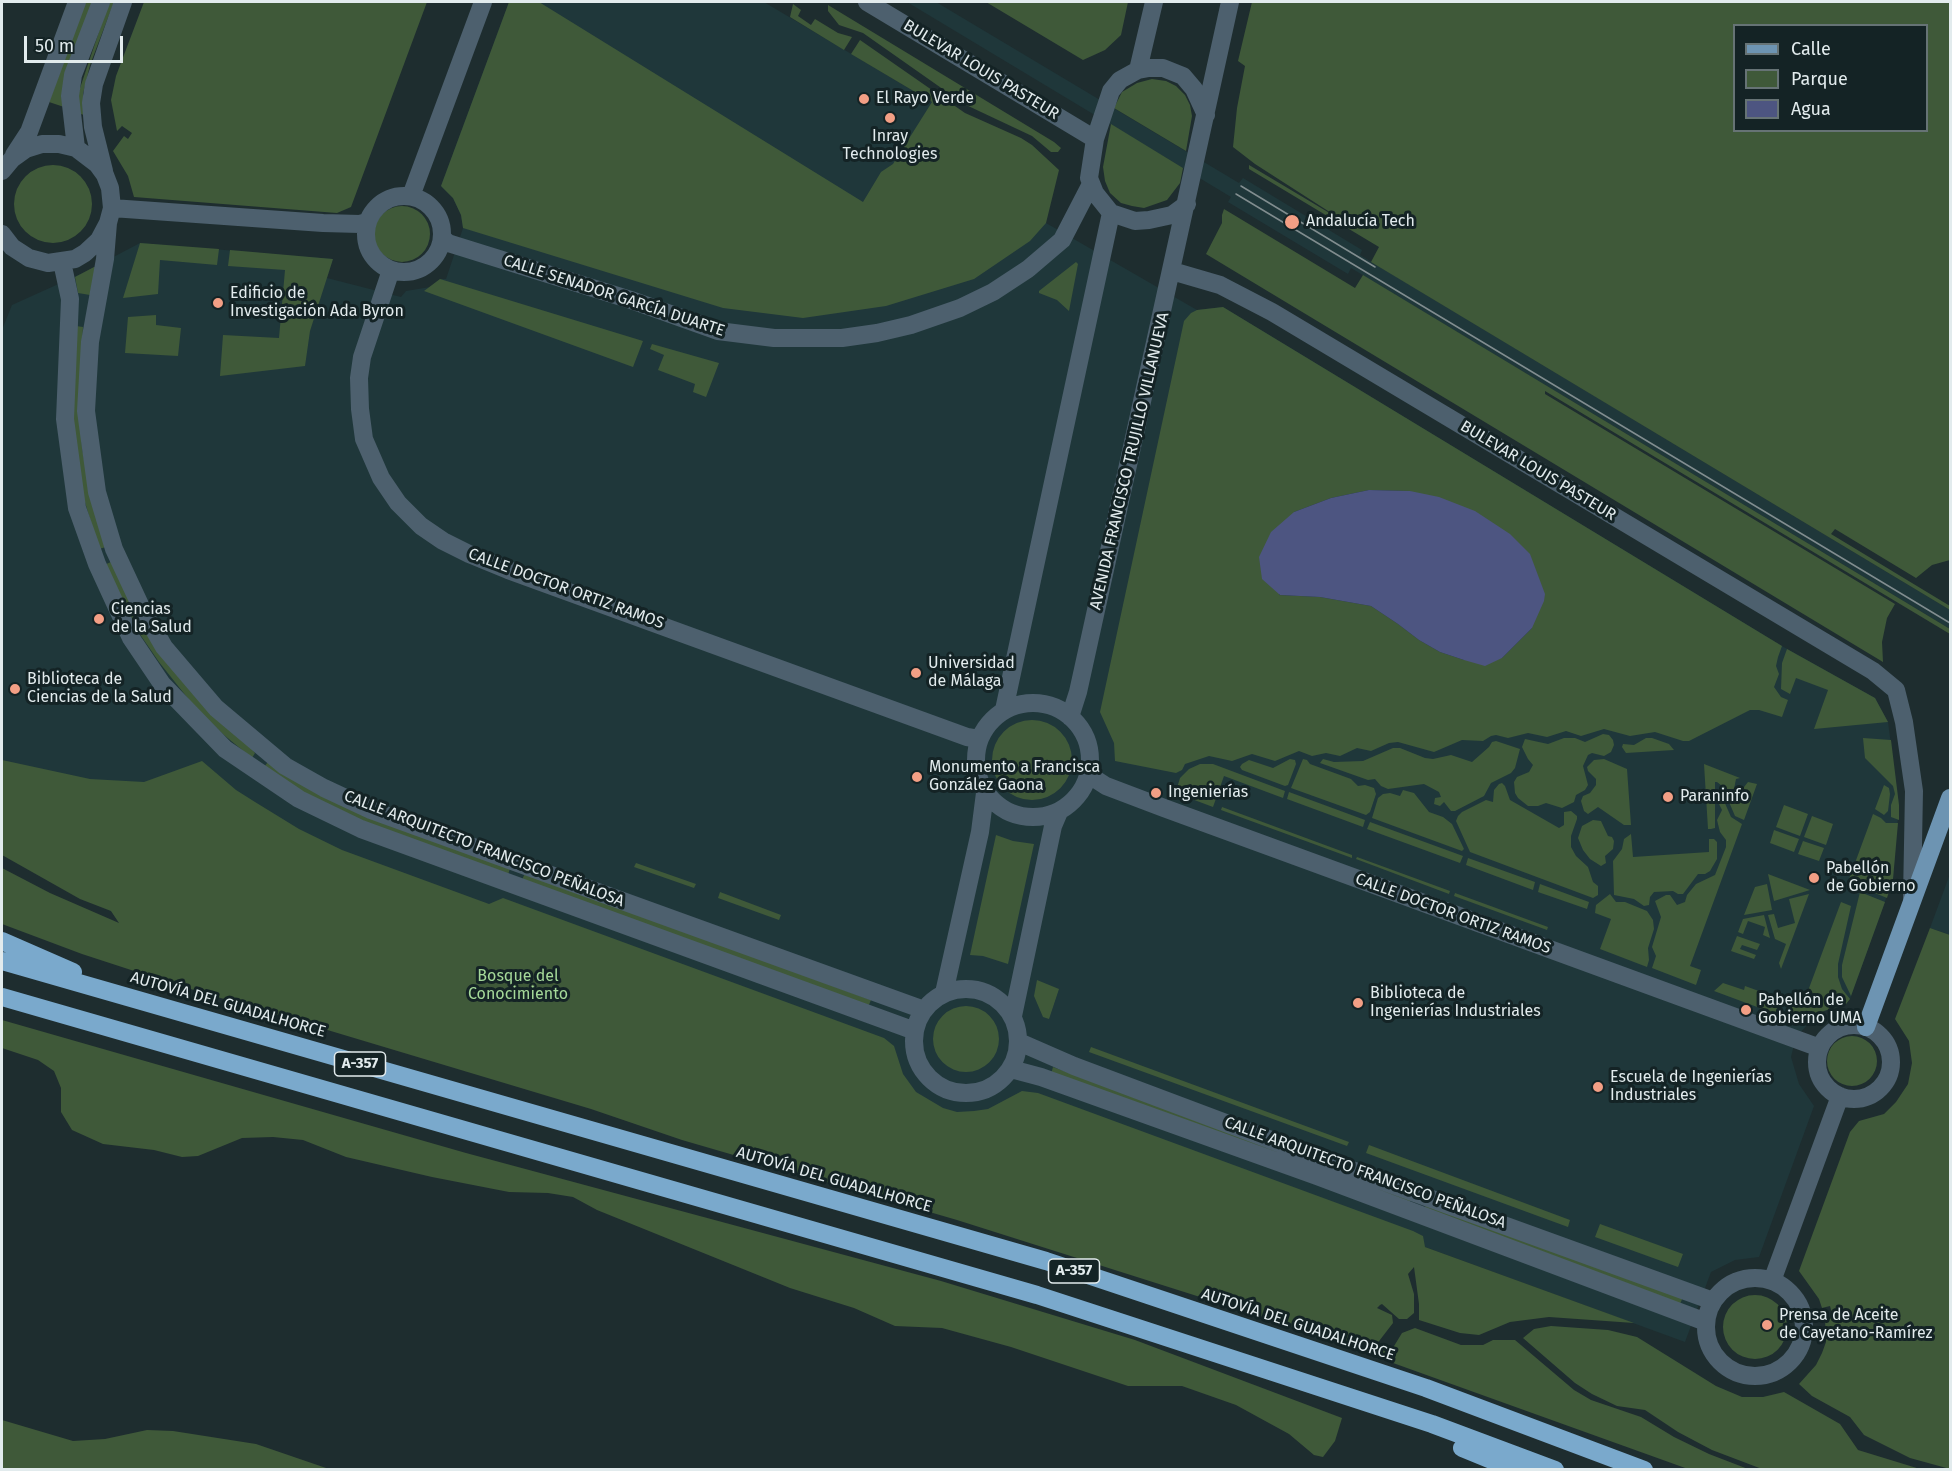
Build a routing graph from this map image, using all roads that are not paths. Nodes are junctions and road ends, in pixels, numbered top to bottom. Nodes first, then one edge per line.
1 (77, 2) edge
2 (101, 2) edge
3 (123, 2) edge
4 (483, 2) edge
5 (867, 2) edge
6 (1154, 2) edge
7 (1230, 2) edge
8 (1138, 70) junction
9 (1206, 115) junction
10 (1095, 139) junction
11 (76, 148) junction
12 (7, 165) edge
13 (105, 175) junction
14 (1091, 184) junction
15 (411, 196) junction
16 (1187, 204) junction
17 (1111, 213) junction
18 (110, 216) junction
19 (367, 222) junction
20 (2, 234) edge
21 (442, 238) junction
22 (62, 262) junction
23 (391, 270) junction
24 (1172, 271) junction
25 (1004, 710) junction
26 (1070, 717) junction
27 (979, 739) junction
28 (1089, 776) junction
29 (985, 793) junction
30 (1950, 798) edge
31 (1059, 812) junction
32 (1912, 902) junction
33 (2, 941) edge
34 (2, 961) edge
35 (944, 993) junction
36 (126, 996) junction
37 (2, 997) edge
38 (2, 1009) edge
39 (924, 1010) junction
40 (1013, 1016) junction
41 (1866, 1027) junction
42 (915, 1031) junction
43 (1019, 1042) junction
44 (1820, 1048) junction
45 (1011, 1069) junction
46 (292, 1081) junction
47 (1840, 1096) junction
48 (1772, 1281) junction
49 (1713, 1301) junction
50 (1706, 1322) junction
51 (1292, 1378) junction
52 (1516, 1470) edge
53 (1555, 1470) edge
54 (1644, 1470) edge

1 - 12 street
2 - 11 street
3 - 13 street, CALLE ARQUITECTO FRANCISCO PEÑALOSA
4 - 15 street
5 - 10 street, BULEVAR LOUIS PASTEUR
6 - 8 street
7 - 9 street
8 - 9 street
8 - 10 street
9 - 16 street
10 - 14 street
11 - 12 street
11 - 13 street
13 - 18 street, CALLE ARQUITECTO FRANCISCO PEÑALOSA
14 - 17 street
14 - 21 street, CALLE SENADOR GARCÍA DUARTE
15 - 19 street
15 - 21 street
16 - 17 street
16 - 24 street, AVENIDA FRANCISCO TRUJILLO VILLANUEVA
17 - 25 street
18 - 19 street
18 - 22 street
18 - 39 street, CALLE ARQUITECTO FRANCISCO PEÑALOSA
19 - 23 street
20 - 22 street
21 - 23 street
22 - 42 street, CALLE ARQUITECTO FRANCISCO PEÑALOSA
23 - 27 street, CALLE DOCTOR ORTIZ RAMOS
24 - 26 street, AVENIDA FRANCISCO TRUJILLO VILLANUEVA
24 - 32 street, BULEVAR LOUIS PASTEUR
25 - 26 street
25 - 27 street
26 - 28 street
27 - 29 street
28 - 31 street
28 - 44 street, CALLE DOCTOR ORTIZ RAMOS
29 - 31 street
29 - 35 street
30 - 32 main road
31 - 40 street
32 - 41 main road
33 - 36 highway
34 - 36 highway, AUTOVÍA DEL GUADALHORCE / A-357
35 - 39 street
35 - 40 street
36 - 54 highway, AUTOVÍA DEL GUADALHORCE / A-357
37 - 46 highway, A-357
38 - 46 highway
39 - 42 street
40 - 43 street
41 - 44 street
41 - 47 street
42 - 45 street
43 - 45 street
43 - 49 street, CALLE ARQUITECTO FRANCISCO PEÑALOSA
44 - 47 street
45 - 50 street, CALLE ARQUITECTO FRANCISCO PEÑALOSA
46 - 51 highway, A-357
47 - 48 street
48 - 49 street
48 - 50 street
49 - 50 street
51 - 52 highway
51 - 53 highway, A-357

